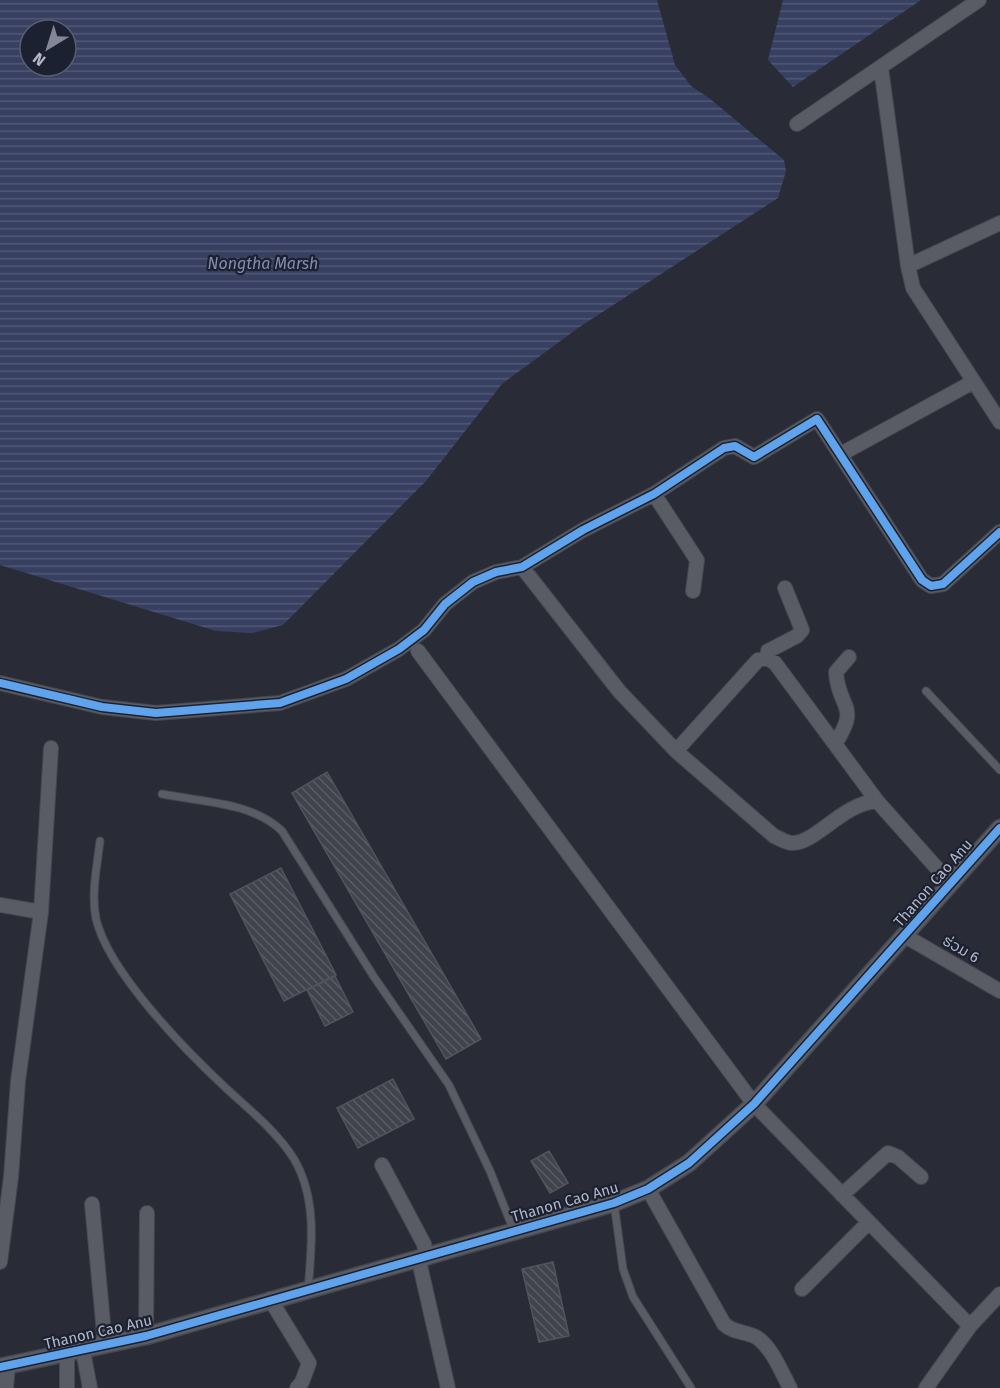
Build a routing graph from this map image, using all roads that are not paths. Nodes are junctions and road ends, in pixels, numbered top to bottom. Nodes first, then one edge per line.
1 (980, 0) edge
2 (880, 68) junction
3 (797, 124) dead end
4 (1000, 223) edge
5 (908, 266) junction
6 (973, 382) junction
7 (1000, 422) edge
8 (841, 454) junction
9 (654, 494) junction
10 (1000, 532) edge
11 (522, 567) junction
12 (785, 588) dead end
13 (693, 591) dead end
14 (418, 651) dead end
15 (849, 657) dead end
16 (767, 658) junction
17 (0, 683) edge
18 (926, 691) dead end
19 (835, 744) junction
20 (51, 748) dead end
21 (676, 751) junction
22 (1000, 770) edge
23 (162, 794) dead end
24 (878, 801) junction
25 (1000, 828) edge
26 (100, 842) dead end
27 (951, 884) junction
28 (0, 905) edge
29 (41, 912) junction
30 (905, 936) junction
31 (1000, 991) edge
32 (754, 1104) junction
33 (382, 1164) dead end
34 (921, 1177) dead end
35 (648, 1189) junction
36 (842, 1195) junction
37 (614, 1203) junction
38 (92, 1204) dead end
39 (147, 1213) dead end
40 (869, 1222) junction
41 (514, 1231) junction
42 (423, 1259) junction
43 (0, 1262) edge
44 (308, 1288) junction
45 (802, 1289) dead end
46 (1000, 1294) edge
47 (270, 1299) junction
48 (970, 1326) junction
49 (146, 1336) junction
50 (105, 1344) junction
51 (75, 1353) junction
52 (4, 1366) edge
53 (6, 1388) edge
54 (67, 1388) edge
55 (90, 1388) edge
56 (297, 1388) edge
57 (448, 1388) edge
58 (691, 1388) edge
59 (790, 1388) edge
60 (926, 1388) edge

1 - 2 street
2 - 3 street
2 - 5 street
4 - 5 street
5 - 6 street
6 - 7 street
6 - 8 street
8 - 9 street
8 - 10 street
9 - 11 street
9 - 13 street
11 - 17 street
11 - 21 street
12 - 16 street
14 - 32 street
15 - 19 street
16 - 19 street
16 - 21 street
18 - 22 lane
19 - 24 street
20 - 29 street
21 - 24 street
23 - 41 lane
24 - 27 street
25 - 27 street, Thanon Cao Anu
26 - 44 lane
27 - 30 street, Thanon Cao Anu
28 - 29 street
29 - 43 street
30 - 31 street, ຮ່ວມ 6
30 - 32 street, Thanon Cao Anu
32 - 35 street, Thanon Cao Anu
32 - 36 street
33 - 42 street
34 - 36 street
35 - 37 street, Thanon Cao Anu
35 - 59 street
36 - 40 street
37 - 41 street, Thanon Cao Anu
37 - 58 lane
38 - 50 street
39 - 49 street
40 - 45 street
40 - 48 street
41 - 42 street, Thanon Cao Anu
42 - 44 street, Thanon Cao Anu
42 - 57 street
44 - 47 street, Thanon Cao Anu
46 - 48 street
47 - 49 street, Thanon Cao Anu
47 - 56 street
48 - 60 street
49 - 50 street, Thanon Cao Anu
50 - 51 street, Thanon Cao Anu
51 - 52 street, Thanon Cao Anu
51 - 54 street
51 - 55 street
52 - 53 street

